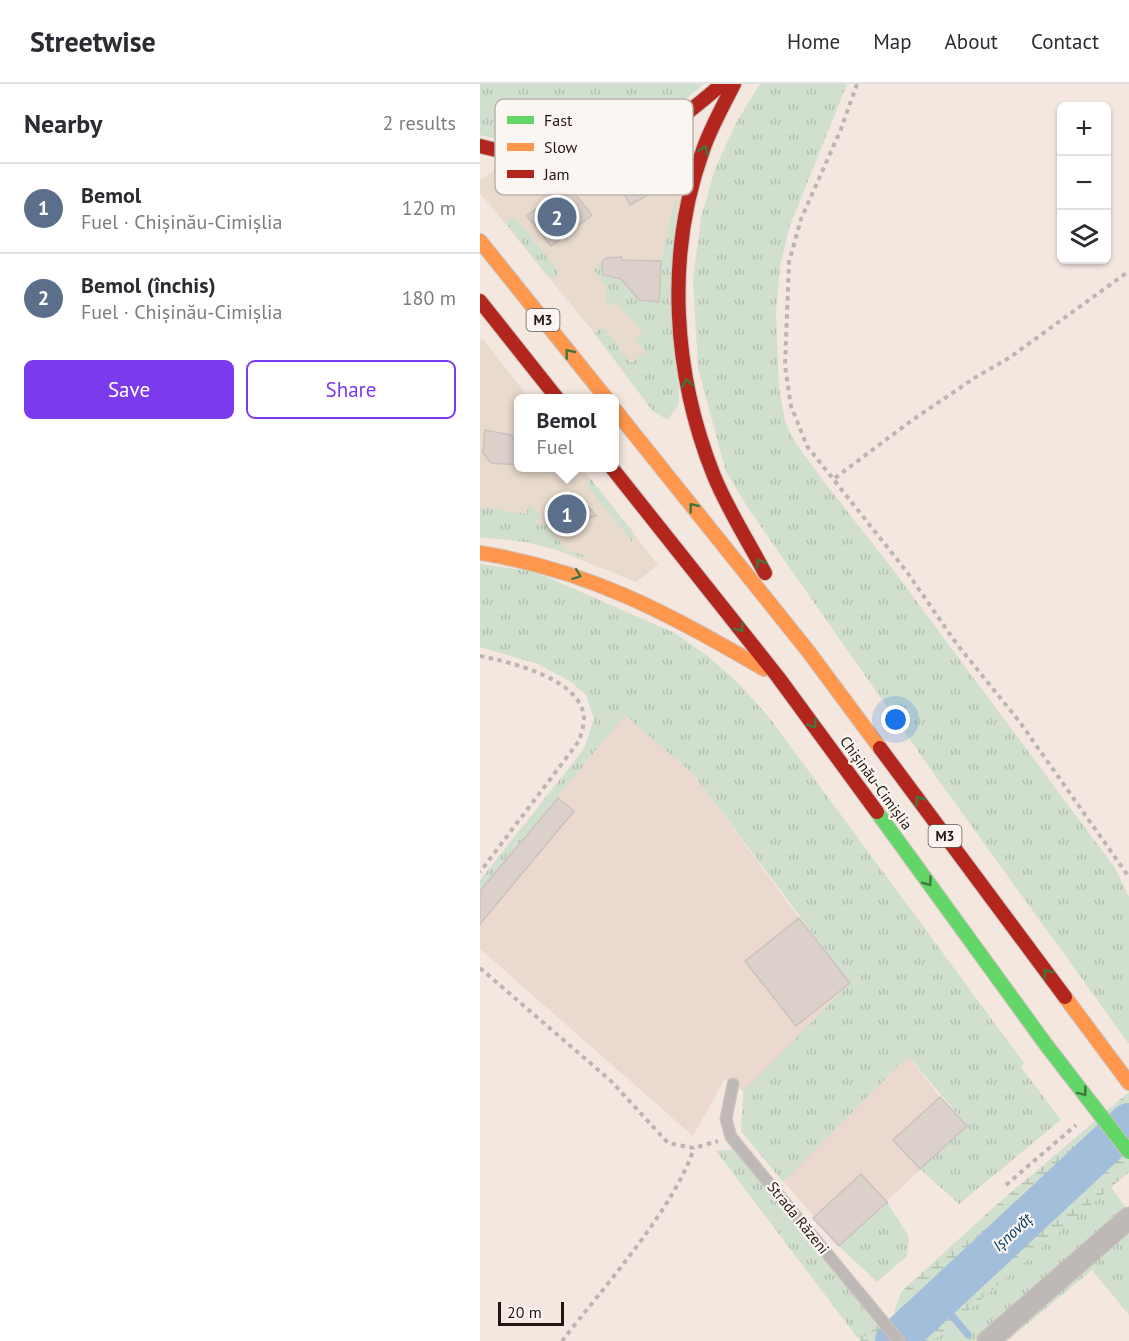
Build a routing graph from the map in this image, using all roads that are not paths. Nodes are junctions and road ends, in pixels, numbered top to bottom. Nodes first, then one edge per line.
1 (722, 84) edge
2 (734, 84) edge
3 (693, 111) edge
4 (480, 146) edge
5 (495, 151) edge
6 (693, 183) edge
7 (690, 195) edge
8 (480, 241) edge
9 (480, 301) edge
10 (553, 394) edge
11 (602, 394) edge
12 (619, 415) edge
13 (615, 472) edge
14 (480, 553) edge
15 (808, 651) junction
16 (778, 677) junction
17 (1129, 1083) edge
18 (733, 1084) dead end
19 (1129, 1152) edge
20 (1122, 1224) edge
21 (899, 1341) edge
22 (988, 1341) edge

1 - 3 highway
6 -> 2 highway
4 - 5 highway
15 -> 7 highway
11 -> 8 highway, M3
9 - 10 highway, M3
15 -> 12 highway, Chișinău-Cimișlia / M3
13 -> 16 highway, Chișinău-Cimișlia / M3
14 -> 16 highway
17 -> 15 highway, Chișinău-Cimișlia / M3
16 -> 19 highway, Chișinău-Cimișlia / M3, bridge
18 - 21 lane, Strada Răzeni
20 - 22 street

